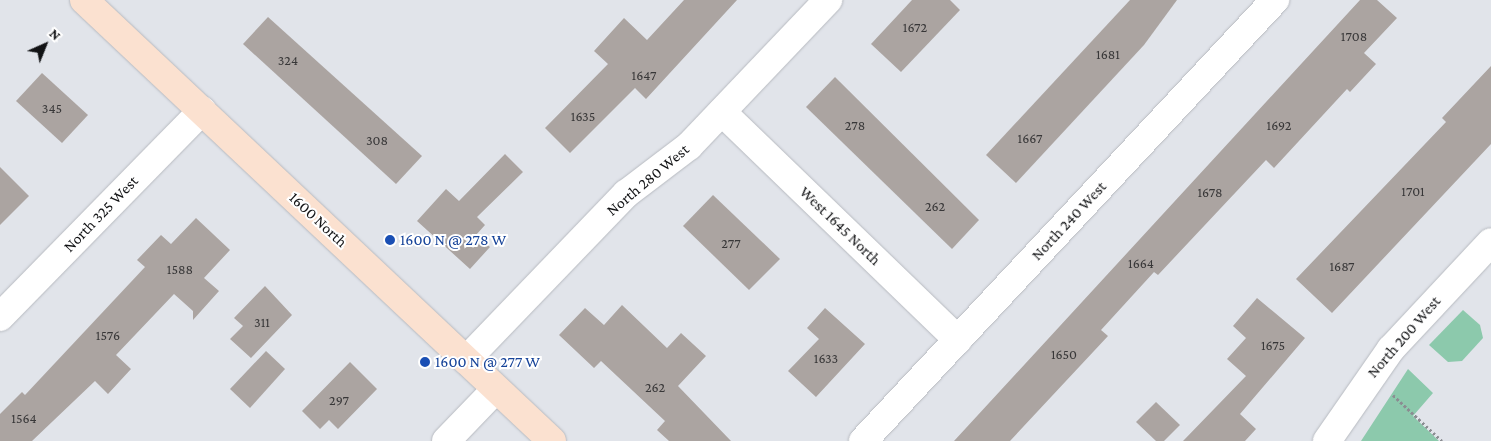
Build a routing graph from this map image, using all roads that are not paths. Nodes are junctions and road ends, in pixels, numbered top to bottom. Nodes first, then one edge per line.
1 (84, 0) edge
2 (828, 0) edge
3 (1275, 0) edge
4 (202, 111) junction
5 (722, 112) junction
6 (1491, 242) edge
7 (0, 317) edge
8 (958, 340) junction
9 (466, 360) junction
10 (496, 389) junction
11 (446, 441) edge
12 (552, 441) edge
13 (863, 441) edge
14 (1327, 441) edge

1 - 4 main road, 1600 North
2 - 5 street, North 280 West
3 - 8 street, North 240 West
4 - 7 street, North 325 West
4 - 9 main road, 1600 North
5 - 8 street, West 1645 North
5 - 9 street, North 280 West
6 - 14 street, North 200 West
8 - 13 street, North 240 West
9 - 10 main road, 1600 North
10 - 11 street
10 - 12 main road, 1600 North

